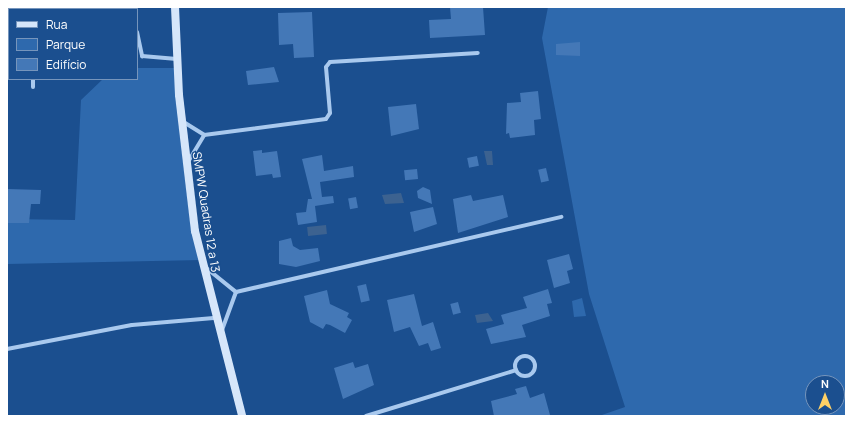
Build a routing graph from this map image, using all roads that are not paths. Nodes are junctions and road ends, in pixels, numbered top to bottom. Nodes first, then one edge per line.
1 (175, 7) edge
2 (138, 37) edge
3 (478, 53) dead end
4 (177, 59) junction
5 (33, 80) edge
6 (33, 87) dead end
7 (181, 121) junction
8 (204, 135) junction
9 (185, 166) junction
10 (561, 217) dead end
11 (202, 265) junction
12 (236, 292) junction
13 (214, 318) junction
14 (220, 336) junction
15 (7, 349) edge
16 (516, 370) junction
17 (242, 416) edge
18 (366, 416) edge

1 - 4 street, SMPW Quadras 12 a 13
2 - 4 street
3 - 8 street
4 - 7 street, SMPW Quadras 12 a 13
5 - 6 street
7 - 8 street
7 - 9 street, SMPW Quadras 12 a 13
8 - 9 street
9 - 11 street, SMPW Quadras 12 a 13
10 - 12 street
11 - 12 street
11 - 13 street, SMPW Quadras 12 a 13
12 - 14 street
13 - 14 street, SMPW Quadras 12 a 13
13 - 15 street
14 - 17 street, SMPW Quadras 12 a 13
16 - 16 street
16 - 18 street

